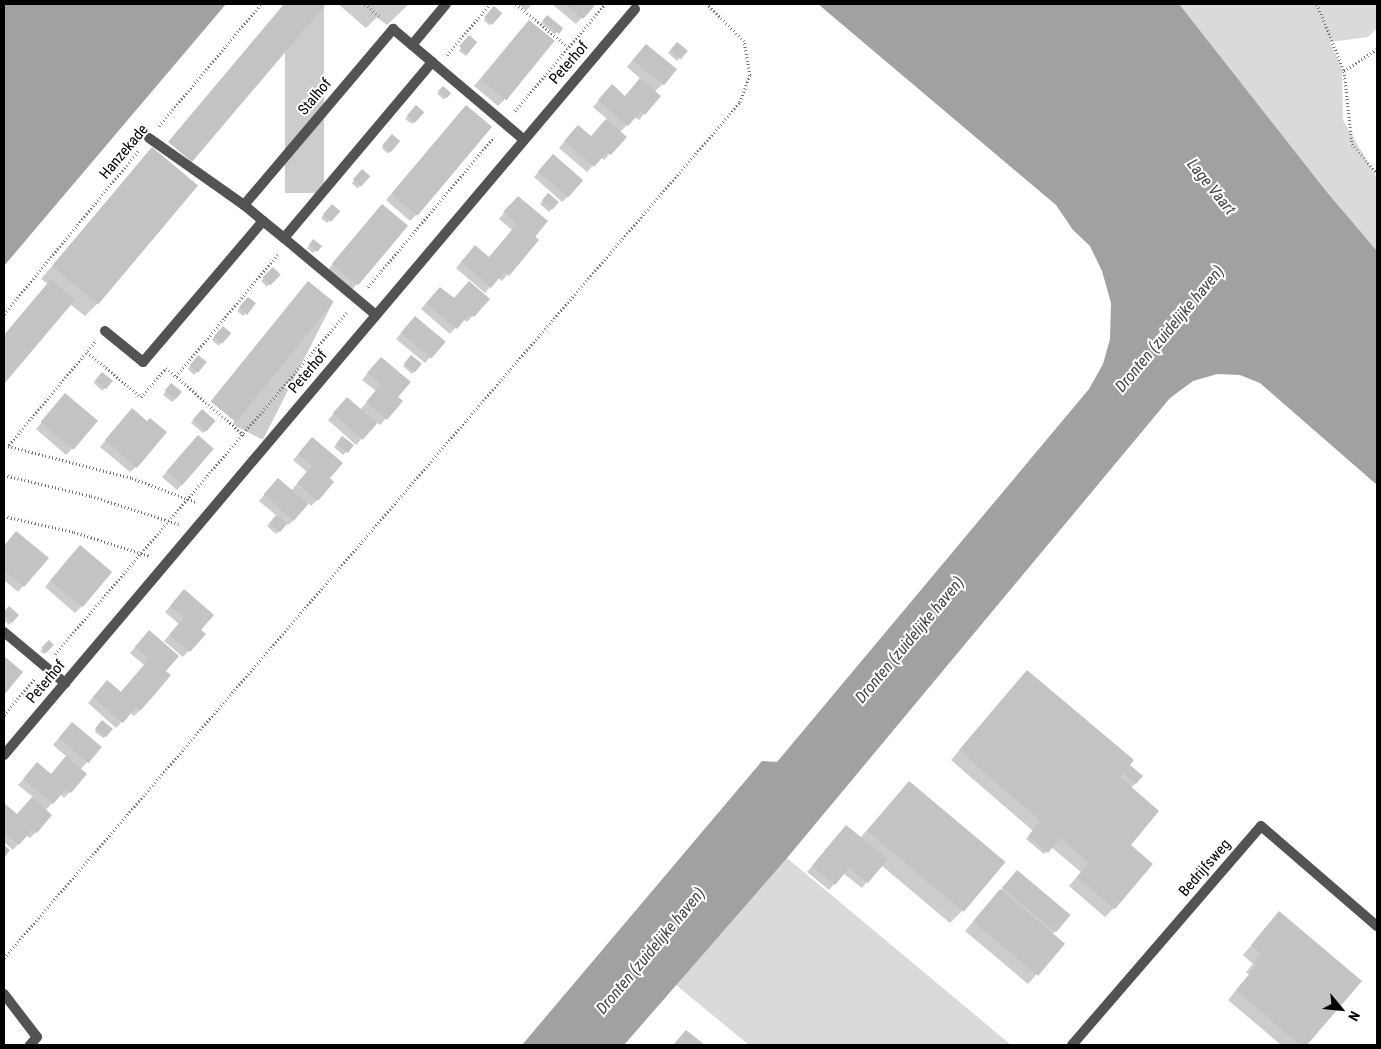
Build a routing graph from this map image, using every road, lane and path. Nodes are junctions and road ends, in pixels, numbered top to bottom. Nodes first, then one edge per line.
1 (262, 4) edge
2 (446, 4) edge
3 (490, 4) edge
4 (516, 4) edge
5 (605, 4) edge
6 (707, 4) edge
7 (1317, 4) edge
8 (635, 9) dead end
9 (412, 45) junction
10 (568, 47) junction
11 (1377, 49) edge
12 (435, 64) junction
13 (1344, 71) junction
14 (505, 123) junction
15 (149, 138) junction
16 (524, 139) junction
17 (1377, 173) edge
18 (244, 205) junction
19 (263, 220) junction
20 (286, 240) junction
21 (358, 300) junction
22 (4, 314) edge
23 (376, 315) junction
24 (105, 330) joint
25 (87, 352) junction
26 (176, 376) junction
27 (244, 435) junction
28 (4, 475) edge
29 (188, 498) junction
30 (213, 508) junction
31 (4, 516) edge
32 (169, 521) junction
33 (195, 529) junction
34 (142, 553) junction
35 (167, 562) junction
36 (4, 632) edge
37 (45, 666) junction
38 (65, 683) junction
39 (4, 715) edge
40 (4, 756) edge
41 (1377, 926) edge
42 (4, 958) edge
43 (4, 994) edge
44 (30, 1045) edge
45 (1072, 1045) edge

1 - 15 path, Hanzekade
2 - 9 street
3 - 12 path
4 - 10 path
5 - 10 path
6 - 42 path
7 - 13 path
8 - 16 street, Peterhof
9 - 12 street, Stalhof
9 - 18 street, Stalhof
10 - 14 path
11 - 13 path
12 - 14 street, Stalhof
12 - 20 street
13 - 17 path
14 - 16 street, Stalhof
14 - 21 path
15 - 18 street
15 - 22 path, Hanzekade
16 - 23 street, Peterhof
18 - 19 street
19 - 20 street
19 - 24 street
20 - 21 street
20 - 26 path
21 - 23 street
21 - 27 path
23 - 30 street, Peterhof
24 - 25 path
25 - 26 path
25 - 29 path
26 - 27 path
27 - 29 path
28 - 32 path
29 - 30 path
29 - 32 path
30 - 33 street, Peterhof
31 - 34 path
32 - 33 path
32 - 34 path
33 - 35 street, Peterhof
34 - 35 path
34 - 37 path
35 - 38 street, Peterhof
36 - 37 street
37 - 38 street
37 - 39 path
38 - 40 street, Peterhof
41 - 45 street, Bedrijfsweg
43 - 44 street

